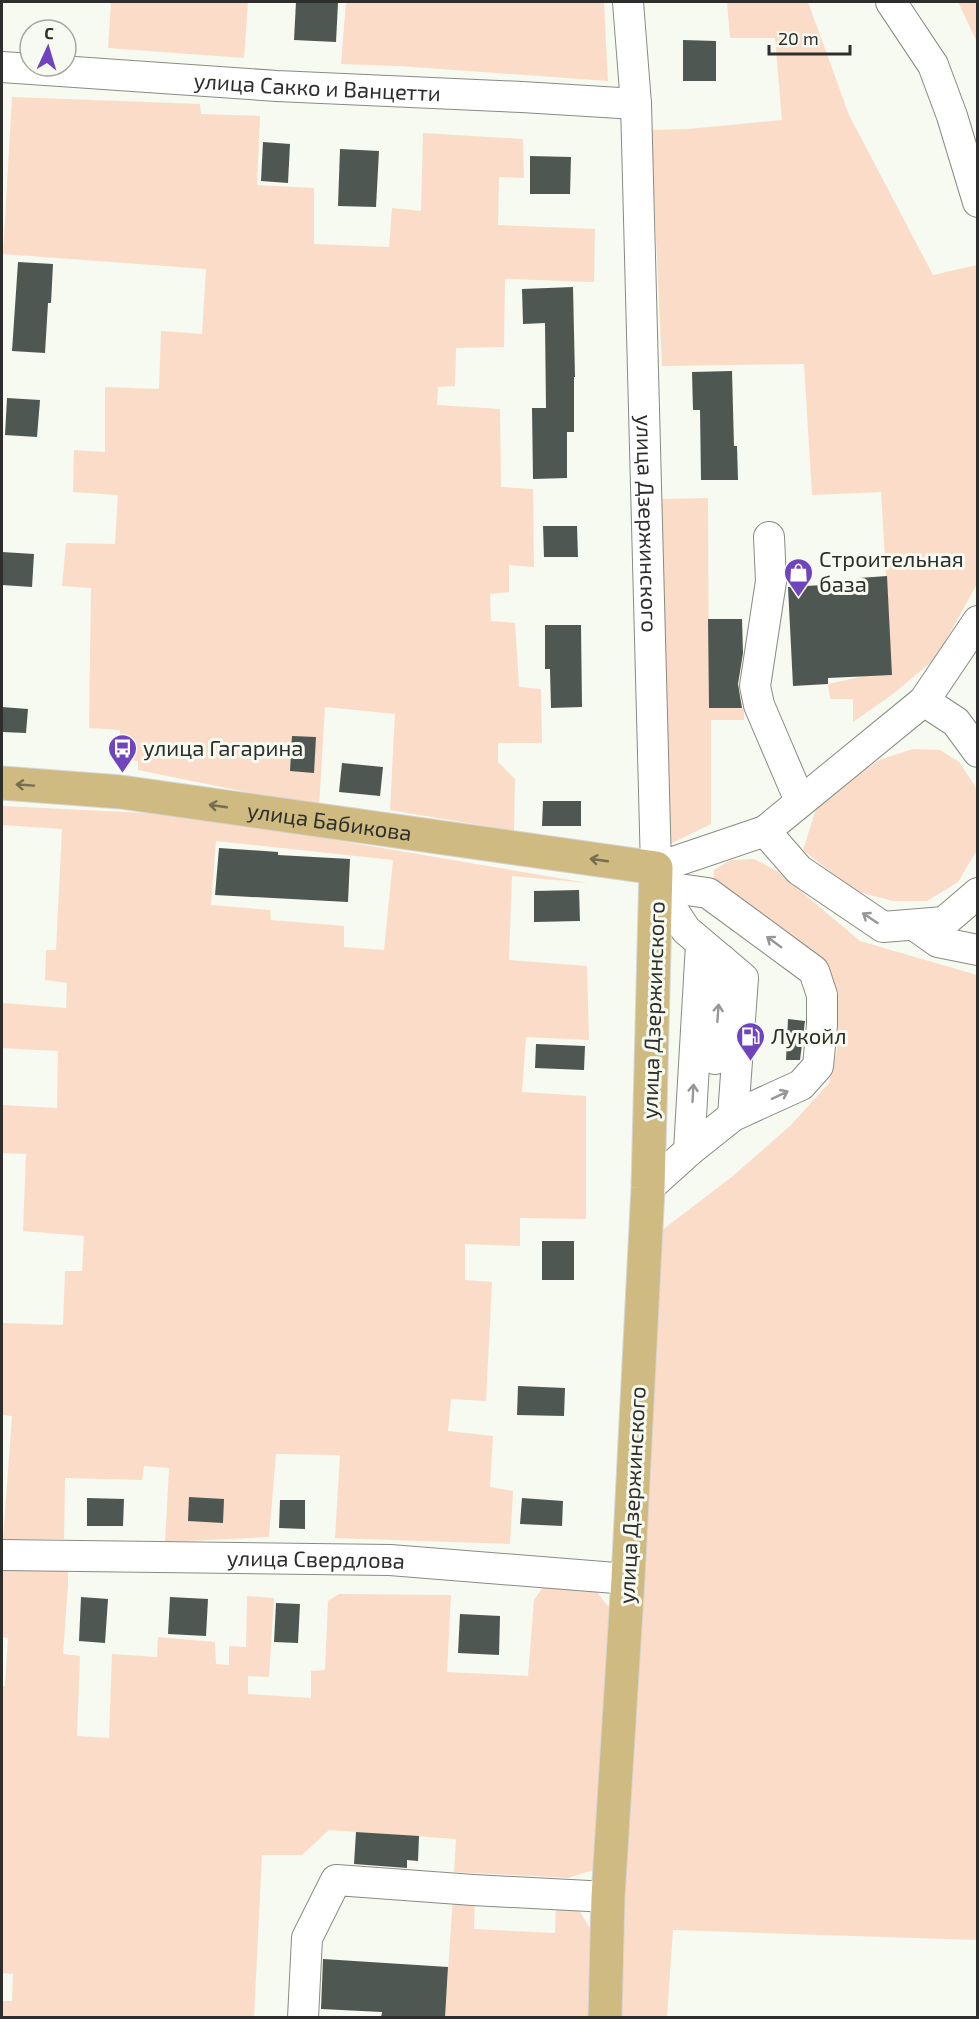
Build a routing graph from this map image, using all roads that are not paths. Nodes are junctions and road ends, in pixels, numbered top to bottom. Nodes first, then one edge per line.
1 (628, 2) edge
2 (891, 2) edge
3 (2, 67) edge
4 (636, 104) junction
5 (978, 201) edge
6 (769, 537) dead end
7 (978, 621) edge
8 (924, 701) junction
9 (967, 724) edge
10 (978, 752) edge
11 (2, 783) edge
12 (800, 801) junction
13 (765, 831) junction
14 (657, 877) junction
15 (978, 893) edge
16 (914, 925) junction
17 (978, 950) edge
18 (712, 952) junction
19 (711, 1134) junction
20 (648, 1188) junction
21 (2, 1555) edge
22 (628, 1579) junction
23 (608, 1897) junction
24 (303, 2018) edge
25 (605, 2018) edge

1 - 4 street, улица Дзержинского
2 - 5 street
3 - 4 street, улица Сакко и Ванцетти
4 - 14 street, улица Дзержинского
6 - 12 street
7 - 8 street
8 - 9 street
8 - 12 street
9 - 10 street
14 -> 11 main road, улица Бабикова
12 - 13 street
13 - 14 street
16 -> 13 street
14 - 18 street
19 -> 14 street
14 - 20 main road, улица Дзержинского
15 - 16 street
16 - 17 street
19 -> 18 street
18 - 19 street
19 - 20 street
20 - 22 main road, улица Дзержинского
21 - 22 street, улица Свердлова
22 - 23 main road, улица Дзержинского
23 - 24 street
23 - 25 main road, улица Дзержинского

